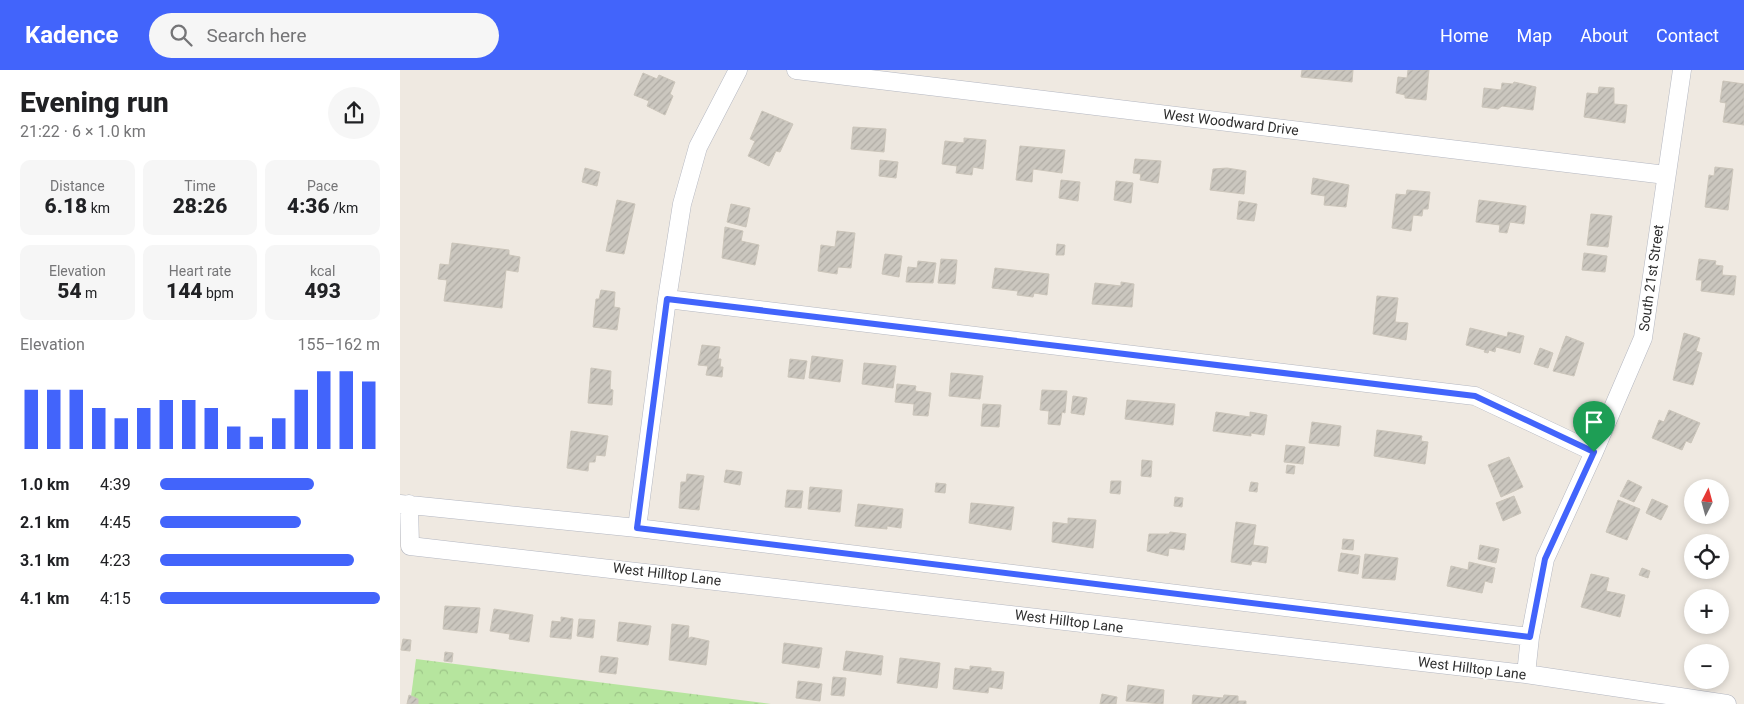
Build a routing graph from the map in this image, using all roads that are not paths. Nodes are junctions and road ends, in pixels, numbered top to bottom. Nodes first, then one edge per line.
1 (738, 70) edge
2 (796, 70) edge
3 (1682, 70) edge
4 (1666, 175) junction
5 (667, 299) junction
6 (1594, 452) junction
7 (404, 504) edge
8 (637, 528) junction
9 (405, 545) edge
10 (1530, 637) junction
11 (1526, 674) junction
12 (1727, 704) edge

1 - 5 street
2 - 4 street, West Woodward Drive
3 - 4 street, South 21st Street
4 - 6 street, South 21st Street
5 - 6 street
5 - 8 street
6 - 10 street, South 21st Street
7 - 8 street, West Hilltop Lane
7 - 9 street, West Hilltop Lane
8 - 10 street, West Hilltop Lane
9 - 11 street, West Hilltop Lane
10 - 11 street, South 21st Street
11 - 12 street, West Hilltop Lane

